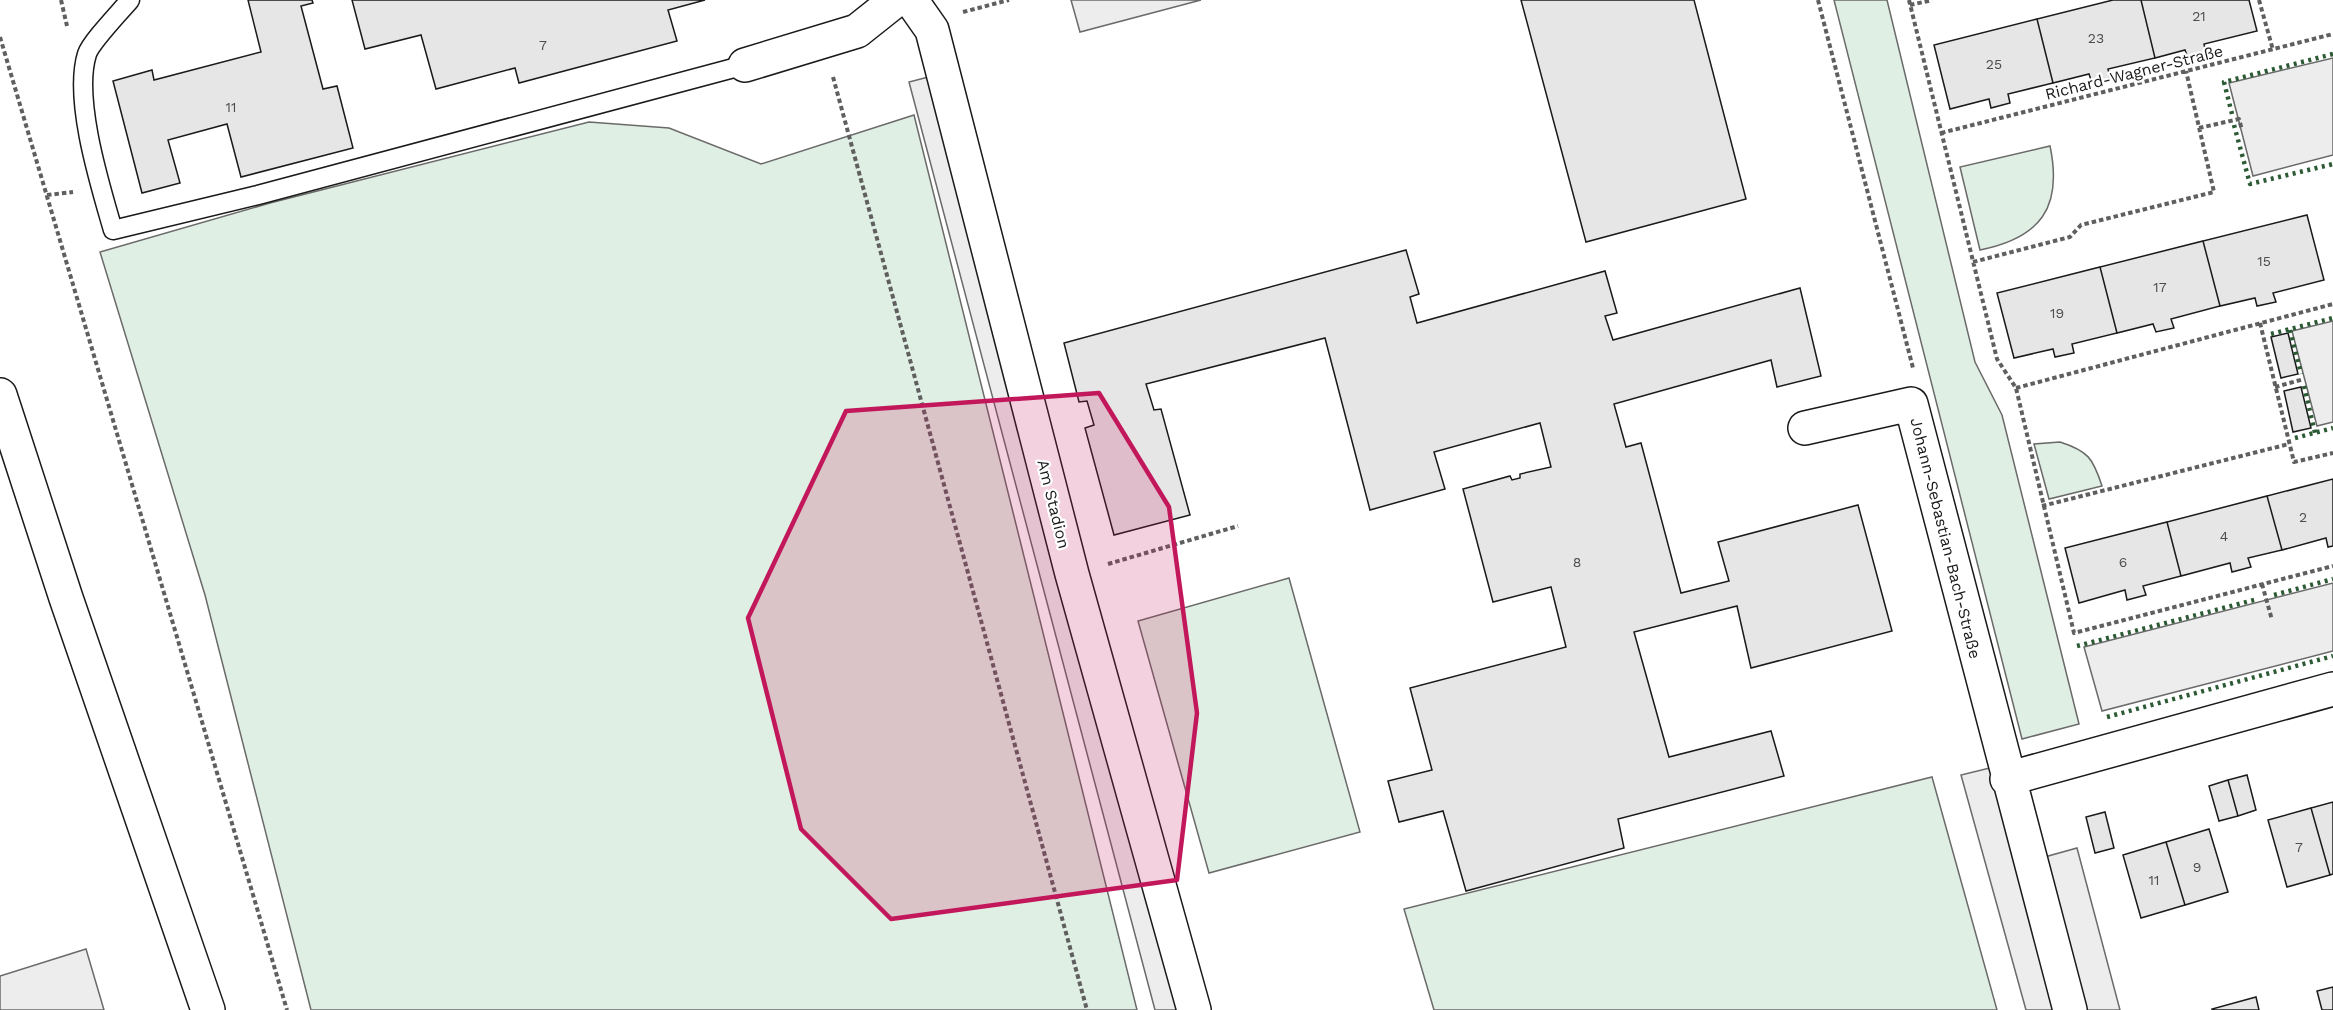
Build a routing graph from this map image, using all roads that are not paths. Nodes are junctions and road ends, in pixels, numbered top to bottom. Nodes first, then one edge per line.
1 (130, 0) edge
2 (896, 0) edge
3 (911, 0) edge
4 (745, 65) joint
5 (0, 395) edge
6 (1805, 428) dead end
7 (2333, 689) edge
8 (2007, 779) junction
9 (208, 1010) edge
10 (1194, 1010) edge
11 (2070, 1010) edge

1 - 4 lane
2 - 4 street
3 - 10 street, Am Stadion
5 - 9 street
6 - 8 street, Johann-Sebastian-Bach-Straße
7 - 8 street
8 - 11 street, Johann-Sebastian-Bach-Straße

